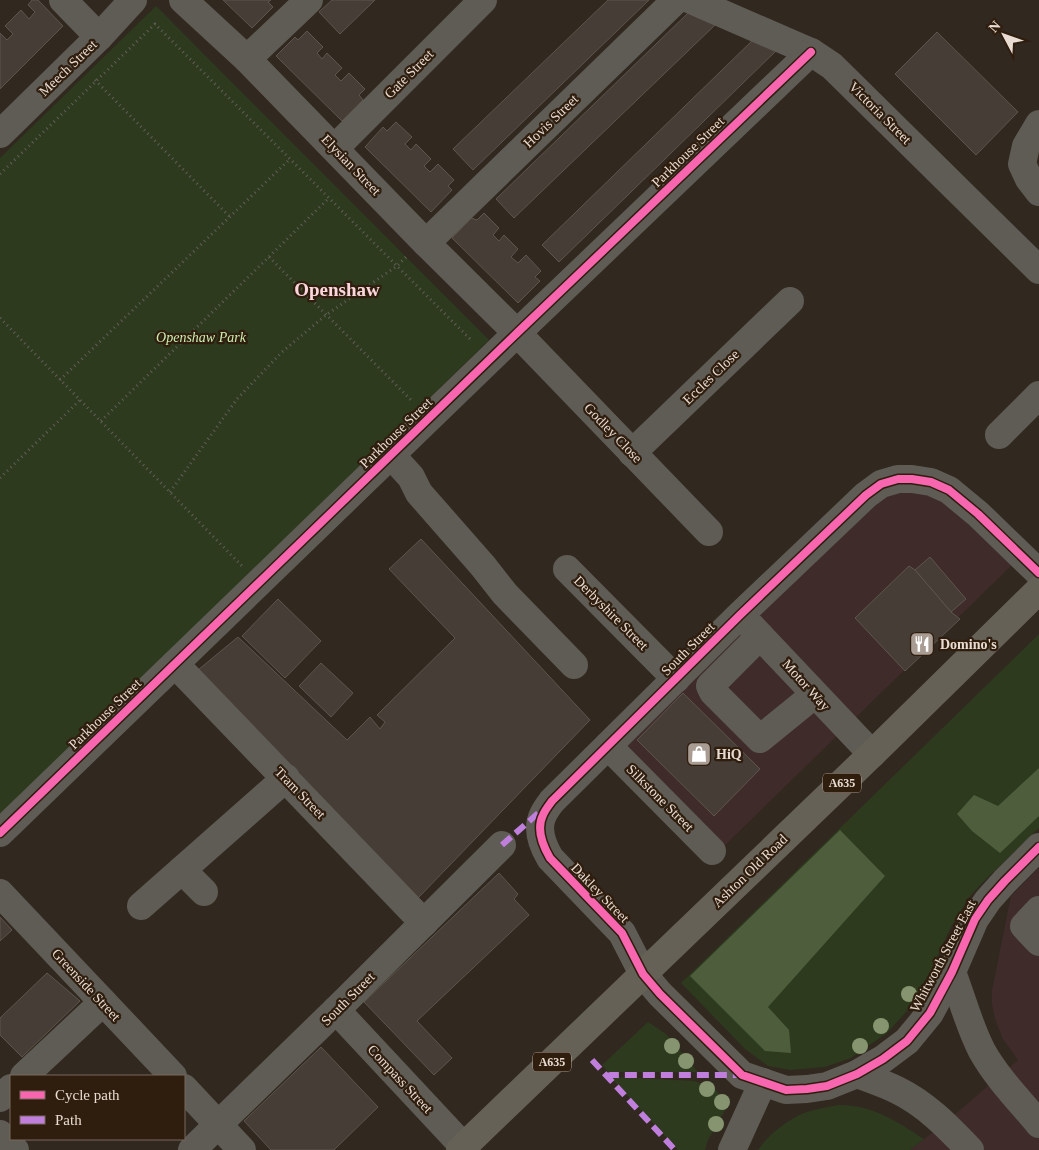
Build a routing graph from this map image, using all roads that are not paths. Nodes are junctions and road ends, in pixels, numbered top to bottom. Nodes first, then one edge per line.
1 (63, 0) edge
2 (133, 0) edge
3 (183, 0) edge
4 (308, 0) edge
5 (483, 0) edge
6 (676, 0) edge
7 (691, 0) edge
8 (98, 37) junction
9 (811, 52) junction
10 (248, 60) junction
11 (1039, 124) edge
12 (1, 132) edge
13 (335, 148) junction
14 (1039, 192) edge
15 (426, 243) junction
16 (1039, 270) edge
17 (790, 301) dead end
18 (517, 333) junction
19 (1039, 395) edge
20 (999, 435) dead end
21 (632, 453) junction
22 (391, 455) junction
23 (709, 532) dead end
24 (567, 569) dead end
25 (1039, 573) edge
26 (1039, 590) edge
27 (740, 615) junction
28 (760, 636) junction
29 (175, 664) junction
30 (574, 665) dead end
31 (676, 679) junction
32 (814, 695) junction
33 (608, 746) junction
34 (872, 754) junction
35 (286, 778) junction
36 (540, 830) joint
37 (0, 833) edge
38 (502, 845) dead end
39 (1039, 847) edge
40 (712, 851) dead end
41 (182, 870) junction
42 (204, 892) dead end
43 (0, 893) edge
44 (140, 906) dead end
45 (1039, 910) edge
46 (424, 923) junction
47 (1039, 942) edge
48 (952, 972) junction
49 (644, 974) junction
50 (103, 1002) junction
51 (336, 1010) junction
52 (857, 1074) junction
53 (25, 1075) edge
54 (172, 1075) edge
55 (763, 1082) junction
56 (10, 1089) edge
57 (185, 1089) edge
58 (0, 1098) edge
59 (1039, 1124) edge
60 (218, 1125) junction
61 (0, 1134) edge
62 (462, 1148) edge
63 (15, 1150) edge
64 (192, 1150) edge
65 (242, 1150) edge
66 (732, 1150) edge
67 (970, 1150) edge

1 - 8 street
2 - 8 street, Meech Street
3 - 10 street, Elysian Street
4 - 10 street
5 - 13 street, Gate Street
6 - 15 street, Hovis Street
7 - 9 street, Victoria Street
8 - 12 street, Meech Street
9 - 16 street, Victoria Street
9 - 18 street, Parkhouse Street
10 - 13 street, Elysian Street
11 - 14 street
13 - 15 street, Elysian Street
15 - 18 street, Elysian Street
17 - 21 street, Eccles Close
18 - 21 street, Godley Close
18 - 22 street, Parkhouse Street
19 - 20 street
21 - 23 street, Godley Close
22 - 29 street, Parkhouse Street
22 - 30 street
24 - 31 street, Derbyshire Street
25 - 27 street, South Street
26 - 34 highway, Ashton Old Road / A635
27 - 28 street, Motor Way
27 - 31 street, South Street
28 - 32 street, Motor Way
28 - 32 street
29 - 35 street, Tram Street
29 - 37 street, Parkhouse Street
31 - 33 street, South Street
32 - 34 street, Motor Way
33 - 36 street, South Street
33 - 40 street, Silkstone Street
34 - 49 highway, Ashton Old Road / A635
35 - 41 street
35 - 46 street, Tram Street
36 - 49 street, Dakley Street
38 - 46 street, South Street
39 - 48 street, Whitworth Street East
41 - 42 street
41 - 44 street
43 - 50 street, Greenside Street
45 - 47 street
46 - 51 street, South Street
48 - 52 street, Whitworth Street East
48 - 59 street
49 - 55 street, Whitworth Street East
49 - 62 highway, Ashton Old Road / A635
50 - 53 street
50 - 54 street, Greenside Street
51 - 60 street, South Street
51 - 62 street, Compass Street
52 - 55 street, Whitworth Street East
52 - 67 street
55 - 66 street
56 - 58 street
57 - 60 street
60 - 64 street, South Street
60 - 65 street
61 - 63 street

